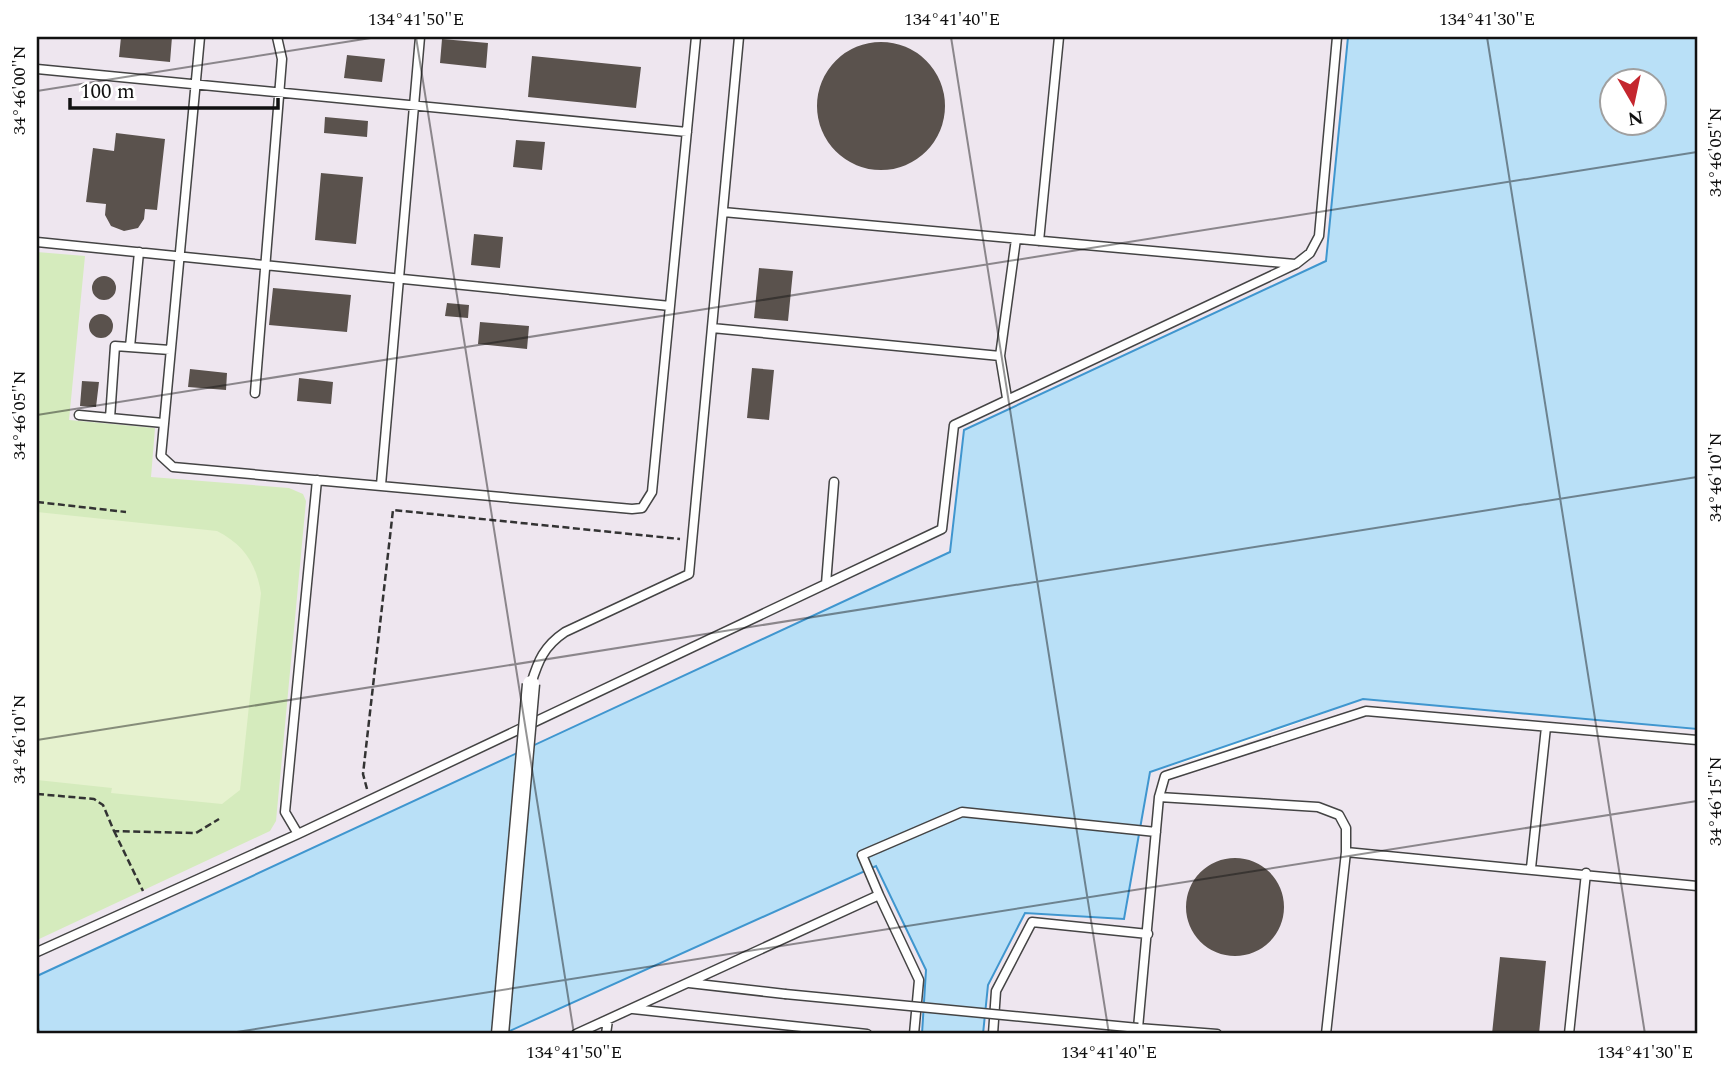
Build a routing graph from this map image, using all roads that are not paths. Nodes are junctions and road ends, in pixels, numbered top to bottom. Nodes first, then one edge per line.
1 (200, 37) edge
2 (276, 37) edge
3 (420, 37) edge
4 (696, 37) edge
5 (739, 37) edge
6 (1059, 37) edge
7 (1337, 37) edge
8 (37, 69) edge
9 (195, 83) junction
10 (279, 93) junction
11 (415, 105) junction
12 (687, 132) junction
13 (723, 212) junction
14 (1016, 239) junction
15 (1039, 241) junction
16 (37, 242) edge
17 (139, 252) junction
18 (180, 256) junction
19 (1296, 264) junction
20 (265, 265) junction
21 (399, 278) junction
22 (670, 306) junction
23 (712, 328) junction
24 (130, 347) junction
25 (170, 350) junction
26 (1000, 356) junction
27 (255, 393) dead end
28 (1007, 398) junction
29 (79, 415) dead end
30 (110, 418) junction
31 (163, 423) junction
32 (317, 480) junction
33 (834, 482) dead end
34 (381, 485) junction
35 (825, 584) junction
36 (531, 684) joint
37 (1546, 727) junction
38 (1697, 740) edge
39 (1159, 797) junction
40 (1156, 832) junction
41 (298, 834) junction
42 (1346, 852) junction
43 (1531, 868) junction
44 (1586, 873) junction
45 (1697, 886) edge
46 (879, 895) junction
47 (1148, 934) junction
48 (37, 952) edge
49 (686, 983) junction
50 (630, 1009) junction
51 (608, 1020) junction
52 (1138, 1028) junction
53 (500, 1034) edge
54 (576, 1034) edge
55 (606, 1034) edge
56 (867, 1034) edge
57 (914, 1034) edge
58 (993, 1034) edge
59 (1123, 1034) edge
60 (1217, 1034) edge
61 (1326, 1034) edge
62 (1569, 1034) edge

1 - 9 lane
2 - 10 lane
3 - 11 lane
4 - 12 lane
5 - 13 lane
6 - 15 lane
7 - 19 lane
8 - 9 lane
9 - 10 lane
9 - 18 lane
10 - 11 lane
10 - 20 lane
11 - 12 lane
11 - 21 lane
12 - 22 lane
13 - 14 lane
13 - 23 lane
14 - 15 lane
14 - 26 lane
15 - 19 lane
16 - 17 lane
17 - 18 lane
17 - 24 lane
18 - 20 lane
18 - 25 lane
19 - 28 lane
20 - 21 lane
20 - 27 lane
21 - 22 lane
21 - 34 lane
22 - 34 lane
23 - 26 lane
23 - 36 lane
24 - 25 lane
24 - 30 lane
25 - 31 lane
26 - 28 lane
28 - 35 lane
29 - 30 lane
30 - 31 lane
31 - 32 lane
32 - 34 lane
32 - 41 lane
33 - 35 lane
35 - 41 lane
36 - 53 street, bridge
37 - 38 lane
37 - 39 lane
37 - 43 lane
39 - 40 lane
39 - 42 lane
40 - 46 lane
40 - 47 lane
41 - 48 lane
42 - 43 lane
42 - 61 lane
43 - 44 lane
44 - 45 lane
44 - 62 lane
46 - 49 lane
46 - 57 lane
47 - 52 lane
47 - 58 lane
49 - 50 lane
49 - 52 lane, bridge
50 - 51 lane
50 - 56 lane
51 - 54 lane
51 - 55 lane
52 - 59 lane
52 - 60 lane

